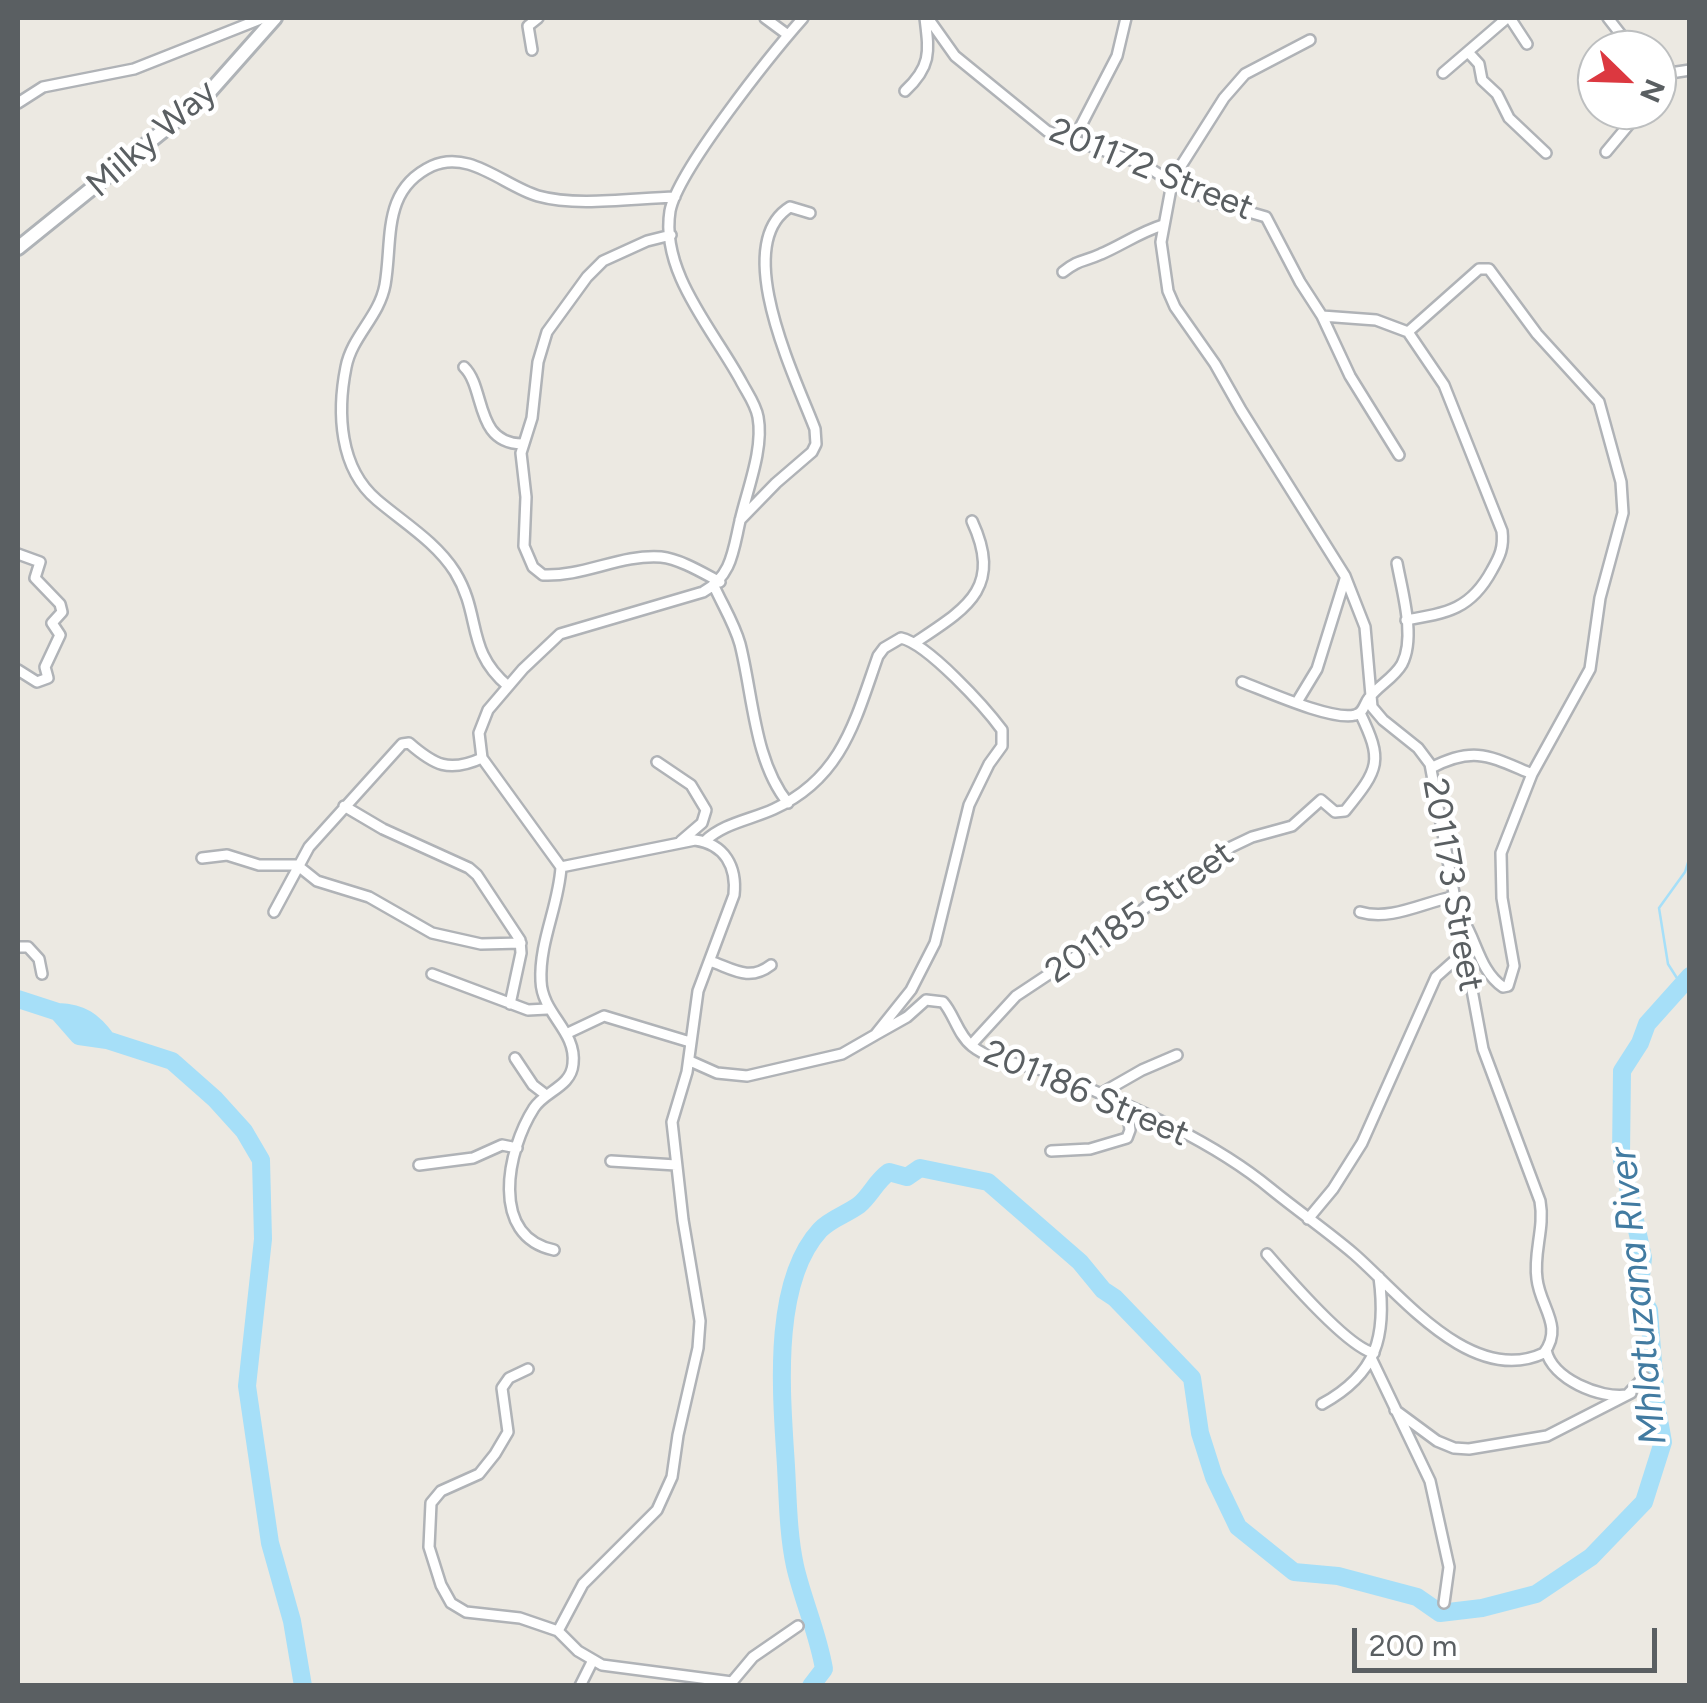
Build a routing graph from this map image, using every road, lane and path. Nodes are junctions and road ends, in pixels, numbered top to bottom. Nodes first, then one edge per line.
1 (263, 18) edge
2 (275, 18) edge
3 (538, 18) edge
4 (765, 18) edge
5 (803, 18) edge
6 (927, 18) edge
7 (1126, 18) edge
8 (1508, 18) edge
9 (788, 35) junction
10 (1310, 40) dead end
11 (1528, 44) dead end
12 (532, 50) dead end
13 (1468, 52) junction
14 (1443, 73) dead end
15 (906, 91) dead end
16 (18, 103) edge
17 (1624, 130) edge
18 (1073, 141) junction
19 (1606, 152) dead end
20 (1546, 153) dead end
21 (1172, 183) junction
22 (675, 196) junction
23 (810, 213) dead end
24 (1163, 225) junction
25 (670, 235) junction
26 (18, 248) edge
27 (1064, 272) dead end
28 (1322, 316) junction
29 (1408, 332) junction
30 (464, 367) dead end
31 (522, 444) junction
32 (1398, 455) dead end
33 (740, 521) junction
34 (972, 521) dead end
35 (18, 554) edge
36 (1398, 563) dead end
37 (1346, 576) junction
38 (717, 584) junction
39 (1406, 620) junction
40 (916, 642) junction
41 (18, 670) edge
42 (1242, 682) dead end
43 (508, 686) junction
44 (1369, 698) junction
45 (1297, 702) junction
46 (1360, 713) junction
47 (482, 758) junction
48 (657, 762) dead end
49 (1432, 768) junction
50 (1532, 774) junction
51 (788, 802) junction
52 (344, 806) junction
53 (705, 842) junction
54 (678, 843) junction
55 (202, 858) dead end
56 (296, 865) junction
57 (561, 868) junction
58 (1452, 897) junction
59 (274, 912) dead end
60 (1360, 912) dead end
61 (1458, 925) junction
62 (521, 943) junction
63 (18, 947) edge
64 (1463, 953) junction
65 (710, 961) junction
66 (771, 965) dead end
67 (42, 974) dead end
68 (432, 974) dead end
69 (510, 1004) junction
70 (548, 1009) junction
71 (568, 1034) junction
72 (875, 1035) junction
73 (690, 1042) junction
74 (970, 1045) junction
75 (1177, 1056) dead end
76 (516, 1058) dead end
77 (690, 1060) junction
78 (1100, 1094) junction
79 (546, 1095) junction
80 (1126, 1106) junction
81 (517, 1148) junction
82 (1051, 1150) dead end
83 (611, 1161) dead end
84 (419, 1164) dead end
85 (676, 1165) junction
86 (1308, 1219) junction
87 (554, 1250) dead end
88 (1267, 1254) dead end
89 (1378, 1277) junction
90 (1546, 1350) junction
91 (1373, 1356) junction
92 (528, 1369) dead end
93 (1644, 1377) dead end
94 (1631, 1392) junction
95 (1322, 1404) dead end
96 (1395, 1410) junction
97 (1444, 1603) dead end
98 (798, 1626) dead end
99 (558, 1631) junction
100 (592, 1660) junction
101 (580, 1686) edge

1 - 16 street
2 - 26 street, Milky Way
3 - 12 street
4 - 9 street
5 - 9 street
6 - 15 street
6 - 18 street, 201172 Street
7 - 18 street
8 - 11 street
8 - 13 street
9 - 22 street
10 - 21 street
13 - 14 street
13 - 20 street
17 - 19 street
18 - 21 street, 201172 Street
21 - 24 street
21 - 28 street, 201172 Street
22 - 25 street
22 - 43 street
23 - 33 street
24 - 27 street
24 - 37 street
25 - 31 street
25 - 33 street
28 - 29 street
28 - 32 street, 201172 Street
29 - 39 street
29 - 50 street
30 - 31 street
31 - 38 street
33 - 38 street
34 - 40 street
35 - 41 street
36 - 39 street
37 - 44 street
37 - 45 street
38 - 43 street
38 - 51 street
39 - 44 street
40 - 51 street
40 - 72 street
42 - 45 street
43 - 47 street
44 - 46 street
44 - 49 street, 201173 Street
45 - 46 street
46 - 74 street, 201185 Street
47 - 52 street
47 - 57 street
48 - 54 street
49 - 50 street
49 - 58 street, 201173 Street
50 - 61 street
51 - 53 street
52 - 56 street
52 - 62 street
53 - 54 street
53 - 65 street
54 - 57 street
55 - 56 street
56 - 59 street
56 - 62 street
57 - 70 street
58 - 60 street
58 - 61 street, 201173 Street
61 - 64 street, 201173 Street
62 - 69 street
63 - 67 street
64 - 86 street
64 - 90 street, 201173 Street
65 - 66 street
65 - 73 street
68 - 69 street
69 - 70 street
70 - 71 street
71 - 73 street
71 - 79 street
72 - 74 street, 201186 Street
72 - 77 street
73 - 77 street
74 - 78 street, 201186 Street
75 - 78 street
76 - 79 street
77 - 85 street
78 - 80 street, 201186 Street
79 - 81 street
80 - 82 street
80 - 86 street, 201186 Street
81 - 84 street
81 - 87 street
83 - 85 street
85 - 99 street
86 - 89 street, 201186 Street
88 - 91 street
89 - 90 street, 201186 Street
89 - 91 street
90 - 94 street
91 - 95 street
91 - 96 street
92 - 99 street
93 - 94 street
94 - 96 street
96 - 97 street
98 - 100 street
99 - 100 street
100 - 101 street

